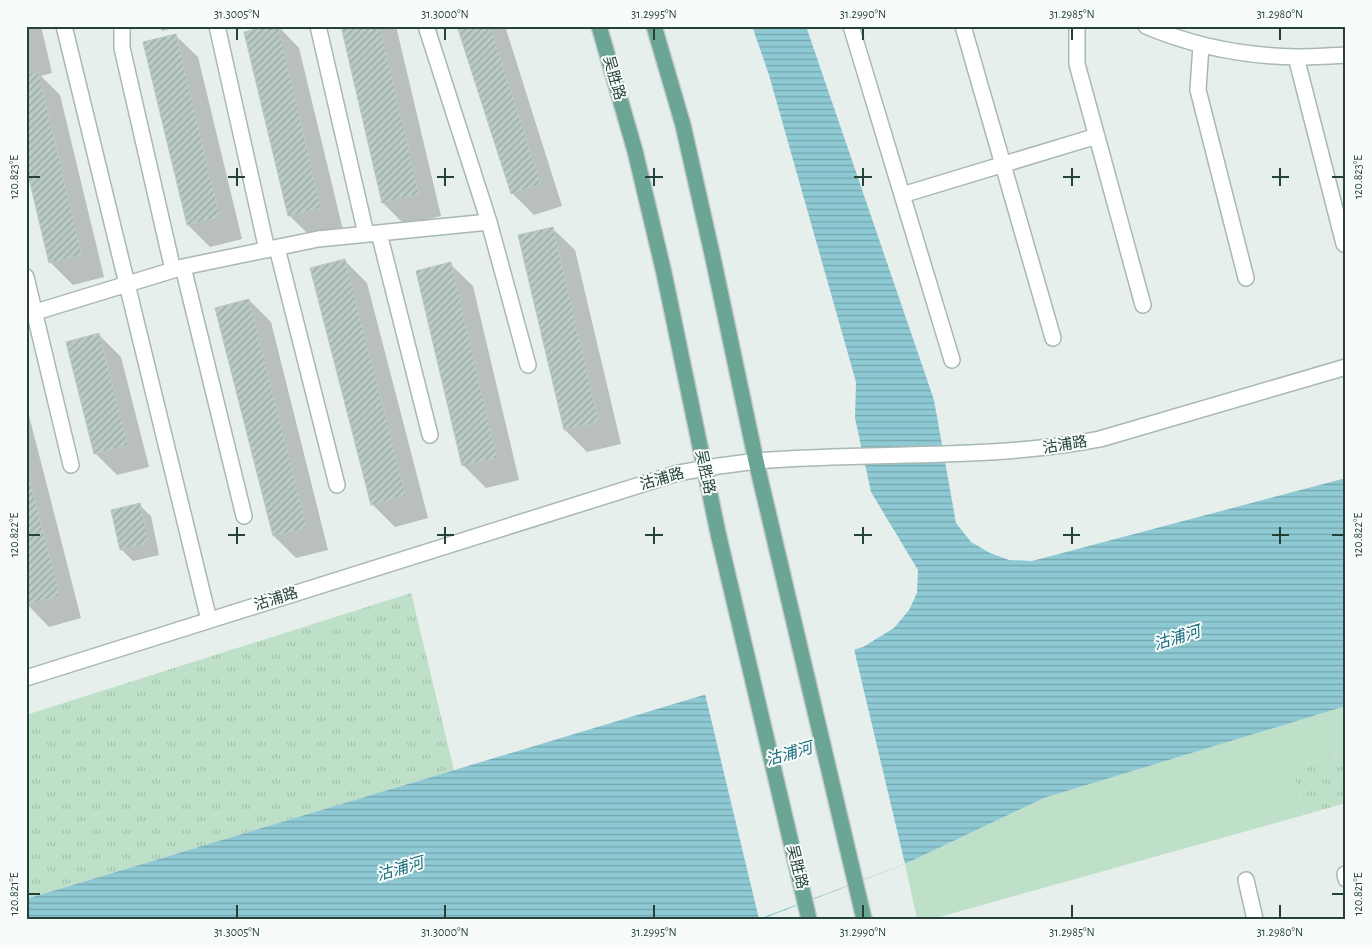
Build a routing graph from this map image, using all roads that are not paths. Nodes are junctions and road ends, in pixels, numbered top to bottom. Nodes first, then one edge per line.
1 (64, 26) edge
2 (122, 26) edge
3 (217, 26) edge
4 (318, 26) edge
5 (426, 26) edge
6 (600, 26) edge
7 (654, 26) edge
8 (851, 26) edge
9 (963, 26) edge
10 (1077, 26) edge
11 (1146, 26) edge
12 (1201, 45) junction
13 (1346, 55) edge
14 (1296, 57) junction
15 (1097, 136) junction
16 (1003, 164) junction
17 (902, 195) junction
18 (489, 222) junction
19 (373, 234) junction
20 (1344, 244) dead end
21 (272, 249) junction
22 (178, 269) junction
23 (26, 277) edge
24 (1246, 278) dead end
25 (127, 283) junction
26 (1143, 305) dead end
27 (30, 313) edge
28 (1053, 338) dead end
29 (952, 360) dead end
30 (528, 365) dead end
31 (1346, 367) edge
32 (430, 435) dead end
33 (756, 461) junction
34 (71, 464) dead end
35 (703, 468) junction
36 (337, 485) dead end
37 (244, 516) dead end
38 (209, 620) junction
39 (26, 678) edge
40 (1246, 880) dead end
41 (809, 919) edge
42 (864, 919) edge
43 (1255, 919) edge

1 - 25 street
2 - 22 street
3 - 21 street
4 - 19 street
5 - 18 street
6 - 35 main road, 吴胜路
7 - 33 main road
8 - 17 street
9 - 16 street
10 - 15 street
11 - 12 street
12 - 14 street
12 - 24 street
13 - 14 street
14 - 20 street
15 - 16 street
15 - 26 street
16 - 17 street
16 - 28 street
17 - 29 street
18 - 19 street
18 - 30 street
19 - 21 street
19 - 32 street
21 - 22 street
21 - 36 street
22 - 25 street
22 - 37 street
23 - 27 street
25 - 27 street
25 - 38 street
27 - 34 street
31 - 33 street, 沽浦路
33 - 35 street, 沽浦路
33 - 42 main road
35 - 38 street, 沽浦路
35 - 41 main road, 吴胜路
38 - 39 street, 沽浦路
40 - 43 street

